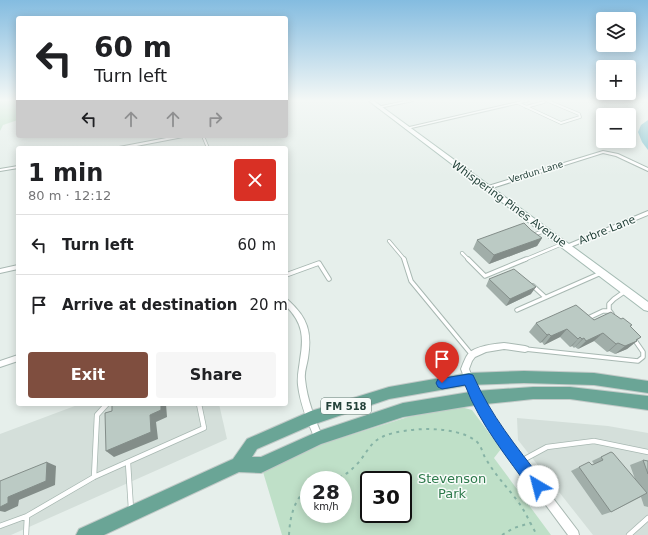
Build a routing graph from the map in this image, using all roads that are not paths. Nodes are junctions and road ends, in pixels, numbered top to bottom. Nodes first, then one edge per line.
1 (404, 126) edge
2 (416, 126) edge
3 (407, 128) junction
4 (173, 138) edge
5 (131, 146) edge
6 (16, 167) edge
7 (646, 169) edge
8 (0, 170) edge
9 (487, 188) junction
10 (648, 213) edge
11 (544, 231) junction
12 (528, 237) edge
13 (389, 241) dead end
14 (564, 245) junction
15 (462, 253) dead end
16 (510, 266) junction
17 (16, 267) edge
18 (0, 271) edge
19 (516, 271) edge
20 (602, 272) junction
21 (288, 274) edge
22 (329, 279) dead end
23 (528, 281) edge
24 (626, 291) junction
25 (545, 297) junction
26 (288, 304) edge
27 (648, 307) edge
28 (517, 310) dead end
29 (609, 311) junction
30 (585, 319) edge
31 (618, 319) edge
32 (632, 336) edge
33 (525, 349) joint
34 (472, 355) junction
35 (16, 359) edge
36 (0, 364) edge
37 (469, 379) junction
38 (648, 387) edge
39 (476, 398) junction
40 (648, 403) edge
41 (105, 406) edge
42 (199, 406) edge
43 (311, 418) junction
44 (319, 438) junction
45 (648, 452) edge
46 (519, 462) junction
47 (128, 463) junction
48 (238, 464) junction
49 (94, 477) junction
50 (131, 513) junction
51 (27, 516) junction
52 (648, 518) edge
53 (0, 526) edge
54 (26, 535) edge
55 (85, 535) edge
56 (574, 535) edge
57 (629, 535) edge

1 - 3 main road, Whispering Pines Avenue
2 - 3 street
3 - 9 main road, Whispering Pines Avenue
4 - 5 street
6 - 8 street
7 - 9 street, Verdun Lane
9 - 11 main road, Whispering Pines Avenue
10 - 14 street, Arbre Lane
11 - 12 lane
11 - 14 main road, Whispering Pines Avenue
13 - 34 lane
14 - 16 lane
14 - 20 main road, Whispering Pines Avenue
15 - 16 lane
16 - 19 lane
17 - 18 street
20 - 24 main road, Whispering Pines Avenue
20 - 25 lane
21 - 22 lane
23 - 25 lane
24 - 27 main road, Whispering Pines Avenue
24 - 29 lane
25 - 28 lane
26 - 43 street
29 - 30 lane
29 - 31 lane
32 - 33 lane
33 - 34 street
34 - 37 street
35 - 36 street
37 - 38 main road, FM 518
37 - 39 street
37 - 43 main road, FM 518
39 - 40 main road, FM 518
39 - 44 main road, FM 518
39 - 46 street
41 - 49 lane
42 - 47 lane
43 - 44 street
43 - 48 main road, FM 518
44 - 48 main road, FM 518
45 - 46 lane
46 - 56 street
47 - 49 lane
47 - 50 lane
48 - 50 main road, FM 518
49 - 51 lane
50 - 55 main road, FM 518
51 - 53 lane
51 - 54 lane
52 - 57 lane

